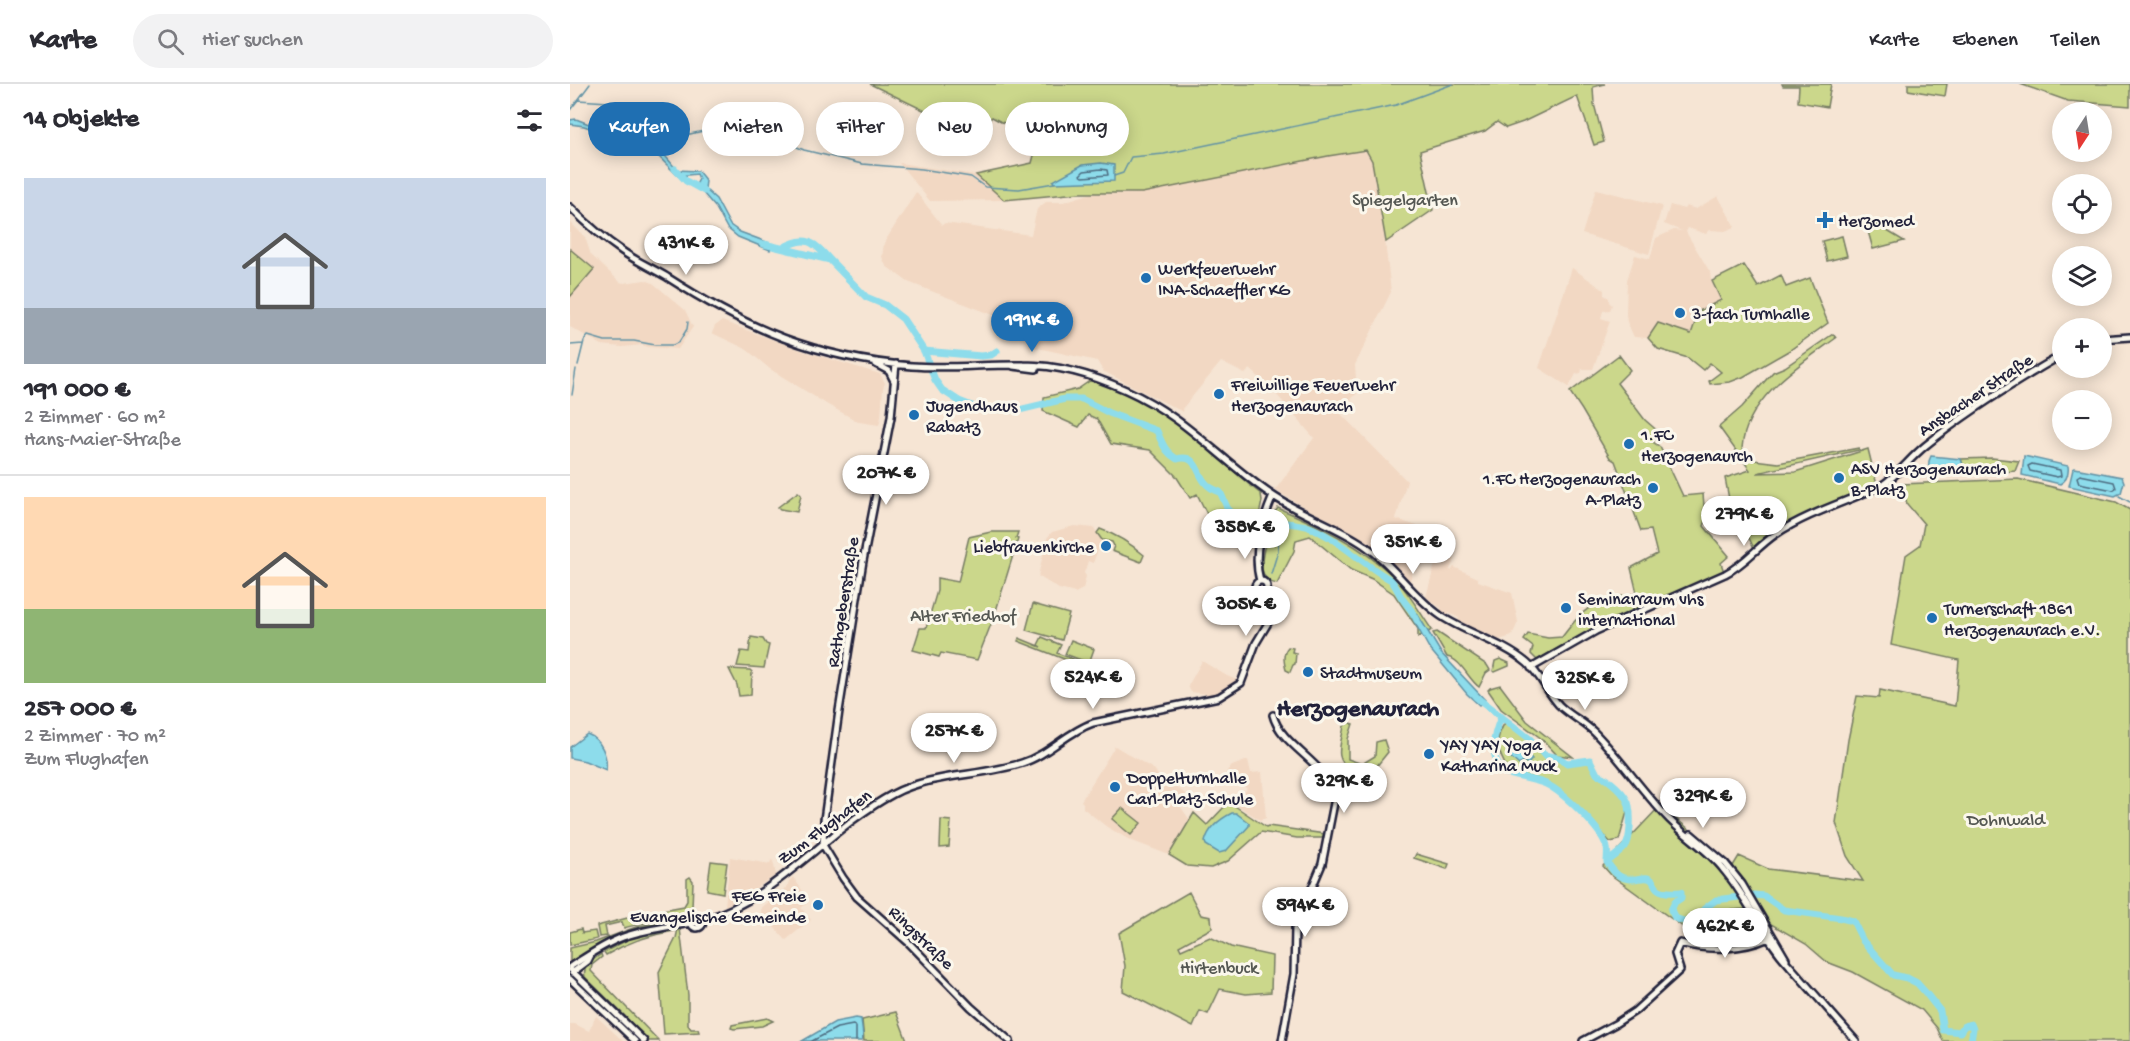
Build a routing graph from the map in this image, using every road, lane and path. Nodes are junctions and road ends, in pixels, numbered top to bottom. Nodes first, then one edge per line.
1 (570, 207) edge
2 (2130, 337) edge
3 (2112, 338) edge
4 (866, 360) junction
5 (2052, 361) edge
6 (896, 364) junction
7 (894, 381) junction
8 (1273, 496) junction
9 (1532, 668) junction
10 (1273, 715) dead end
11 (1665, 815) junction
12 (823, 845) junction
13 (1756, 911) junction
14 (1771, 937) junction
15 (592, 954) junction
16 (584, 964) junction
17 (571, 970) edge
18 (570, 979) edge
19 (585, 983) junction
20 (635, 1041) edge
21 (644, 1041) edge
22 (1010, 1041) edge
23 (1282, 1041) edge
24 (1583, 1041) edge
25 (1856, 1041) edge

1 - 4 street
2 - 3 street
4 - 6 street
4 - 7 street
5 - 9 street, Ansbacher Straße
6 - 7 street, Rathgeberstraße
6 - 8 street
7 - 12 street, Rathgeberstraße
8 - 9 street
8 - 12 street, Zum Flughafen
9 - 11 street
10 - 23 street
11 - 13 street
11 - 13 street
12 - 15 street, Zum Flughafen
12 - 22 street, Ringstraße
13 - 14 street
14 - 24 street
14 - 25 street
15 - 16 street
15 - 17 street
16 - 17 street
16 - 19 street
17 - 19 street
18 - 20 street
19 - 21 street

